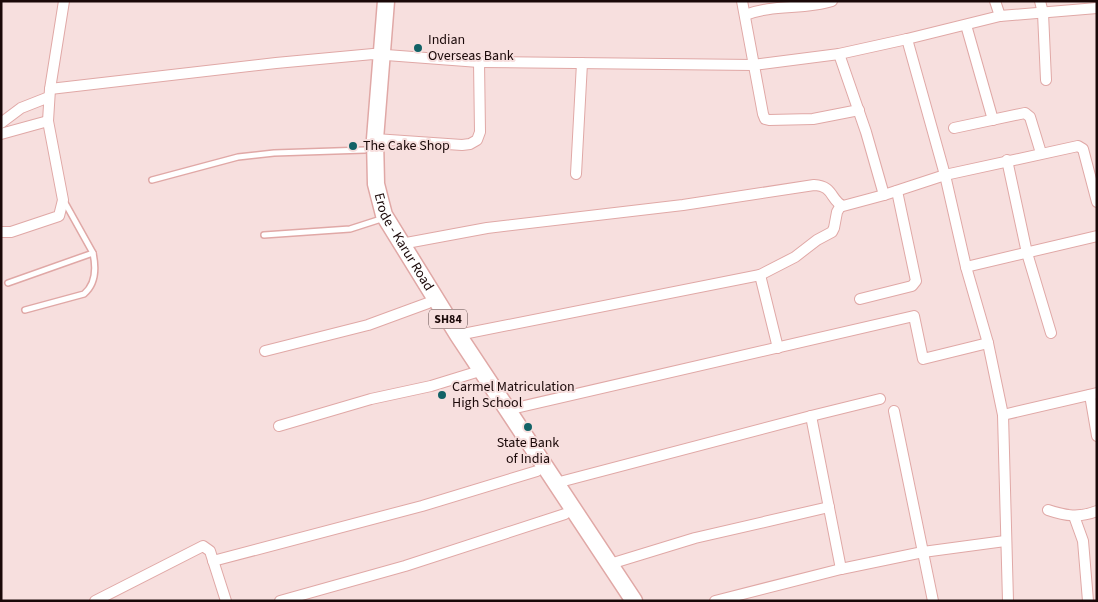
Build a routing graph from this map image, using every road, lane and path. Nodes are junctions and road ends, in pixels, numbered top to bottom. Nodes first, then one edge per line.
1 (64, 1) edge
2 (376, 1) edge
3 (386, 1) edge
4 (742, 1) edge
5 (832, 1) edge
6 (996, 1) edge
7 (1040, 1) edge
8 (1097, 8) edge
9 (1044, 13) junction
10 (745, 15) junction
11 (1000, 16) junction
12 (966, 25) junction
13 (908, 39) junction
14 (378, 54) junction
15 (840, 54) junction
16 (479, 62) junction
17 (582, 64) junction
18 (753, 65) junction
19 (1046, 80) dead end
20 (49, 93) junction
21 (859, 110) junction
22 (993, 120) junction
23 (48, 121) junction
24 (1, 123) edge
25 (954, 128) dead end
26 (1, 134) edge
27 (370, 144) junction
28 (1041, 153) junction
29 (1007, 160) junction
30 (576, 174) dead end
31 (945, 175) junction
32 (152, 180) dead end
33 (897, 191) junction
34 (884, 195) junction
35 (63, 200) junction
36 (1097, 202) edge
37 (841, 205) junction
38 (378, 220) junction
39 (1, 232) edge
40 (264, 234) dead end
41 (1097, 236) edge
42 (401, 244) junction
43 (93, 253) junction
44 (1027, 253) junction
45 (966, 267) junction
46 (760, 275) junction
47 (8, 283) dead end
48 (860, 299) dead end
49 (428, 302) junction
50 (25, 310) dead end
51 (1052, 333) dead end
52 (458, 335) junction
53 (988, 343) junction
54 (778, 348) junction
55 (265, 351) dead end
56 (478, 372) junction
57 (1093, 394) edge
58 (880, 399) dead end
59 (508, 410) junction
60 (894, 411) dead end
61 (1003, 415) junction
62 (811, 416) junction
63 (279, 426) dead end
64 (1097, 436) edge
65 (537, 472) junction
66 (556, 483) junction
67 (829, 507) junction
68 (1048, 510) dead end
69 (1097, 511) edge
70 (565, 514) junction
71 (1074, 516) junction
72 (1005, 541) junction
73 (923, 552) junction
74 (213, 562) junction
75 (610, 564) junction
76 (841, 569) junction
77 (95, 601) edge
78 (226, 601) edge
79 (280, 601) edge
80 (623, 601) edge
81 (634, 601) edge
82 (714, 601) edge
83 (933, 601) edge
84 (1008, 601) edge
85 (1088, 601) edge

1 - 20 street
2 - 14 main road, Erode - Karur Road / SH84
3 - 14 main road, Erode - Karur Road / SH84
4 - 10 street
5 - 10 street
6 - 11 street
7 - 9 street
8 - 9 street
9 - 11 street
9 - 19 street
10 - 18 street
11 - 12 street
12 - 13 street
12 - 22 street
13 - 15 street
13 - 31 street
14 - 16 street
14 - 20 street
14 - 27 main road, Erode - Karur Road / SH84
15 - 18 street
15 - 21 street
16 - 17 street
16 - 27 street
17 - 18 street
17 - 30 street
18 - 21 street
20 - 23 street
20 - 24 street
21 - 34 street
22 - 25 street
22 - 28 street
23 - 26 street
23 - 35 street
27 - 32 lane
27 - 38 main road, Erode - Karur Road / SH84
27 - 42 main road, Erode - Karur Road / SH84
28 - 29 street
28 - 36 street
29 - 31 street
29 - 44 street
31 - 33 street
31 - 45 street
33 - 34 street
33 - 48 street
34 - 37 street
35 - 39 street
35 - 43 lane
37 - 42 street
37 - 46 street
38 - 40 lane
38 - 49 main road, Erode - Karur Road / SH84
41 - 44 street
42 - 52 main road, Erode - Karur Road / SH84
43 - 47 lane
43 - 50 lane
44 - 45 street
44 - 51 street
45 - 53 street
46 - 52 street
46 - 54 street
49 - 55 street
49 - 56 main road, Erode - Karur Road / SH84
52 - 56 main road, Erode - Karur Road / SH84
53 - 54 street
53 - 61 street
54 - 59 street
56 - 59 main road, Erode - Karur Road / SH84
56 - 63 street
56 - 65 main road, Erode - Karur Road / SH84
57 - 61 street
57 - 64 street
58 - 62 street
59 - 66 main road, Erode - Karur Road / SH84
60 - 73 street
61 - 72 street
62 - 66 street
62 - 67 street
65 - 70 main road, Erode - Karur Road / SH84
65 - 74 street
66 - 75 main road, Erode - Karur Road / SH84
67 - 75 street
67 - 76 street
68 - 71 street
69 - 71 street
70 - 79 street
70 - 80 main road, Erode - Karur Road / SH84
71 - 85 street
72 - 73 street
72 - 84 street
73 - 76 street
73 - 83 street
74 - 77 street
74 - 78 street
75 - 81 main road, Erode - Karur Road / SH84
76 - 82 street

